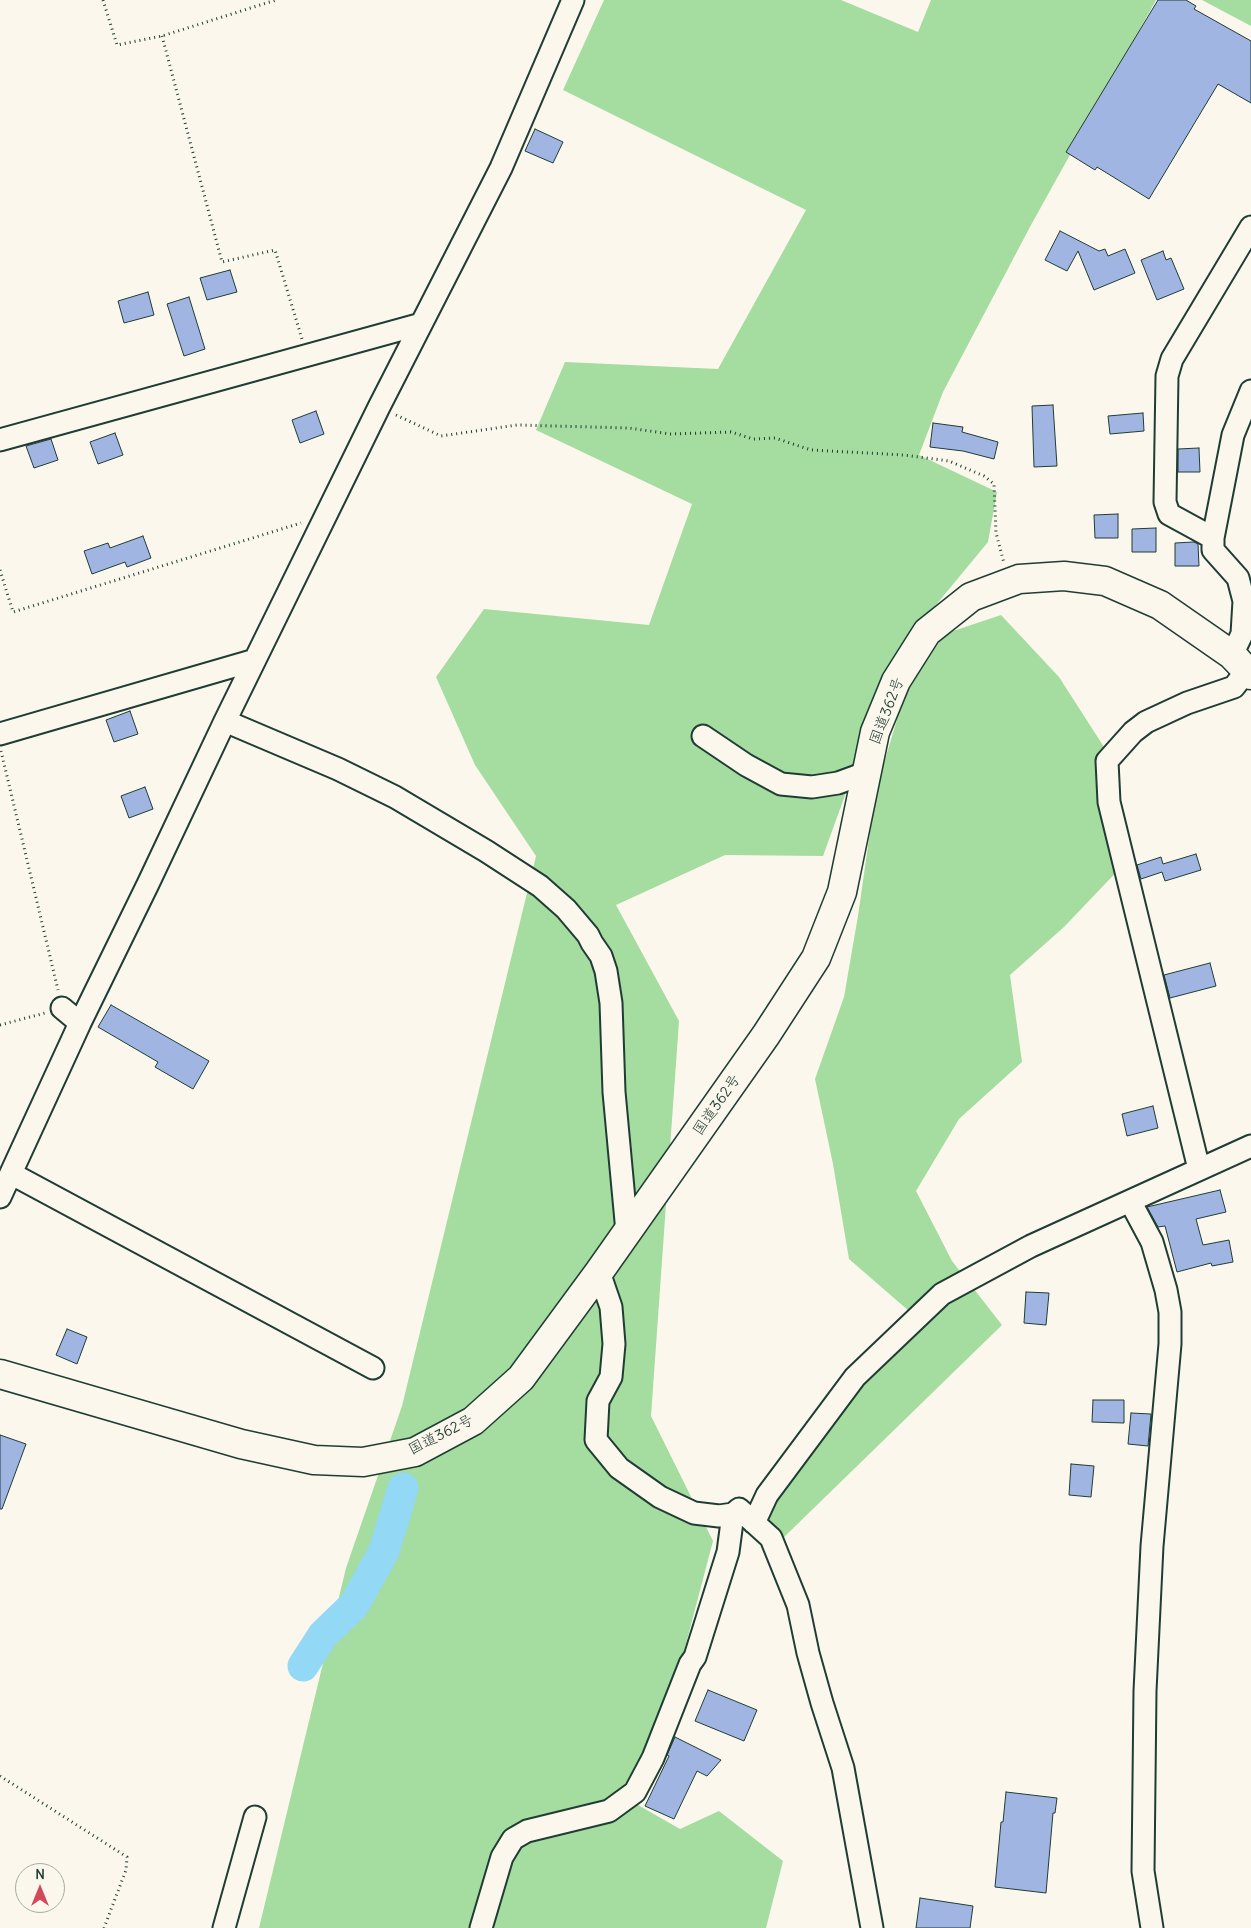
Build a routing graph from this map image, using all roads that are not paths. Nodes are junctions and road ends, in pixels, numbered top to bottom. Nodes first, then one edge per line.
1 (573, 0) edge
2 (1251, 226) edge
3 (421, 324) junction
4 (1251, 391) edge
5 (0, 440) edge
6 (1214, 538) junction
7 (1245, 577) edge
8 (255, 660) junction
9 (1243, 667) edge
10 (225, 721) junction
11 (0, 734) edge
12 (703, 736) dead end
13 (868, 772) junction
14 (62, 1008) road end
15 (80, 1023) junction
16 (1251, 1146) edge
17 (1200, 1169) junction
18 (12, 1174) junction
19 (0, 1197) edge
20 (1130, 1201) junction
21 (627, 1232) junction
22 (599, 1272) junction
23 (373, 1368) dead end
24 (0, 1374) edge
25 (733, 1514) junction
26 (754, 1523) junction
27 (255, 1816) dead end
28 (224, 1928) edge
29 (481, 1928) edge
30 (872, 1928) edge
31 (1152, 1928) edge

1 - 3 street
2 - 6 street
3 - 5 street
3 - 8 street
4 - 6 street
6 - 7 street
7 - 9 street
8 - 10 street
8 - 11 street
9 - 13 highway, 国道362号
9 - 17 street
10 - 15 street
10 - 21 street
12 - 13 street
13 - 21 highway, 国道362号
14 - 15 street
15 - 18 street
16 - 17 street
17 - 20 street
18 - 19 street
18 - 23 street
20 - 26 street
20 - 31 street
21 - 22 highway, 国道362号
22 - 24 highway, 国道362号
22 - 25 street
25 - 26 street
25 - 29 street
26 - 30 street
27 - 28 street

